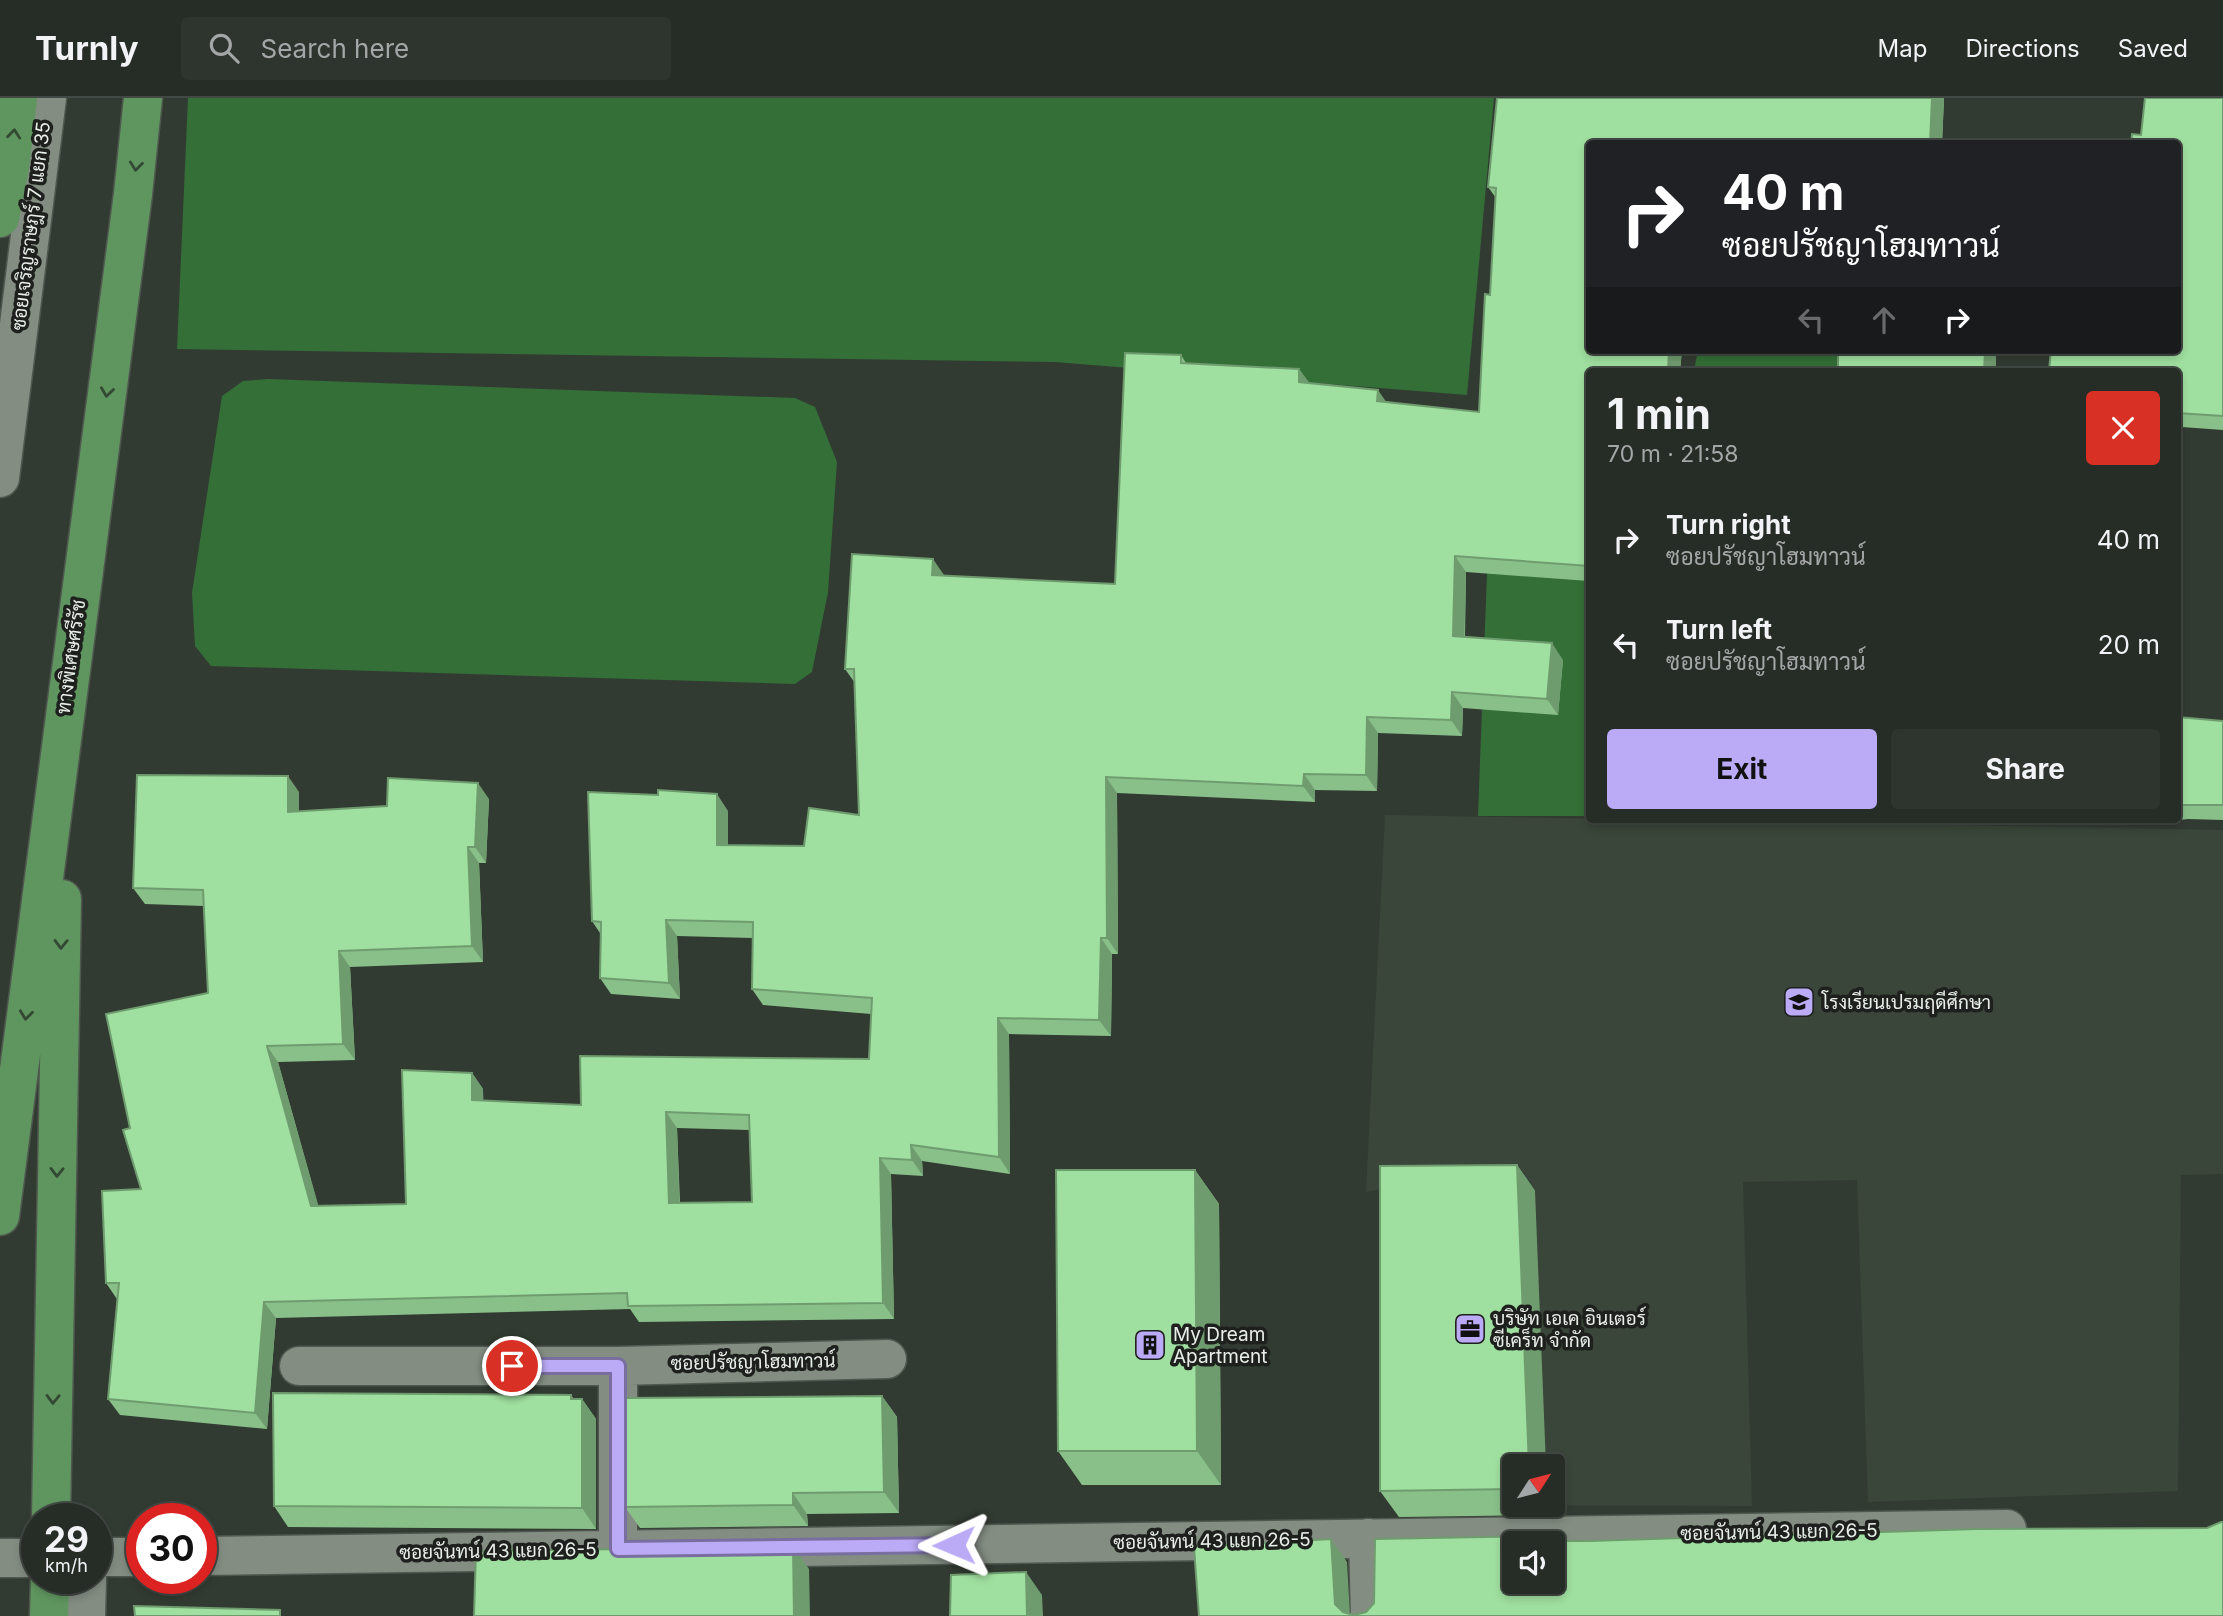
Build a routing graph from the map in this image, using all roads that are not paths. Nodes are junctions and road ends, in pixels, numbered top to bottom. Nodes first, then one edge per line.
1 (18, 98) edge
2 (47, 98) edge
3 (143, 98) edge
4 (0, 218) edge
5 (0, 478) edge
6 (65, 705) junction
7 (0, 1216) edge
8 (887, 1359) dead end
9 (299, 1366) dead end
10 (618, 1366) junction
11 (51, 1503) edge
12 (2048, 1529) edge
13 (1368, 1538) junction
14 (618, 1549) junction
15 (217, 1556) edge
16 (0, 1558) edge
17 (21, 1558) edge
18 (50, 1594) edge
19 (86, 1594) edge
20 (49, 1616) edge
21 (86, 1616) edge
22 (1370, 1616) edge

4 -> 1 highway
2 - 5 street, ซอยเจริญราษฎร์ 7 แยก 35
3 -> 6 highway, ทางพิเศษศรีรัช
6 -> 7 highway, ทางพิเศษศรีรัช
6 -> 11 highway
8 - 10 street, ซอยปรัชญาโฮมทาวน์
9 - 10 street, ซอยปรัชญาโฮมทาวน์
10 - 14 street
12 - 13 street, ซอยจันทน์ 43 แยก 26-5
13 - 14 street, ซอยจันทน์ 43 แยก 26-5
13 - 22 street
14 - 15 street, ซอยจันทน์ 43 แยก 26-5
16 - 17 street
18 - 20 highway
19 - 21 street

